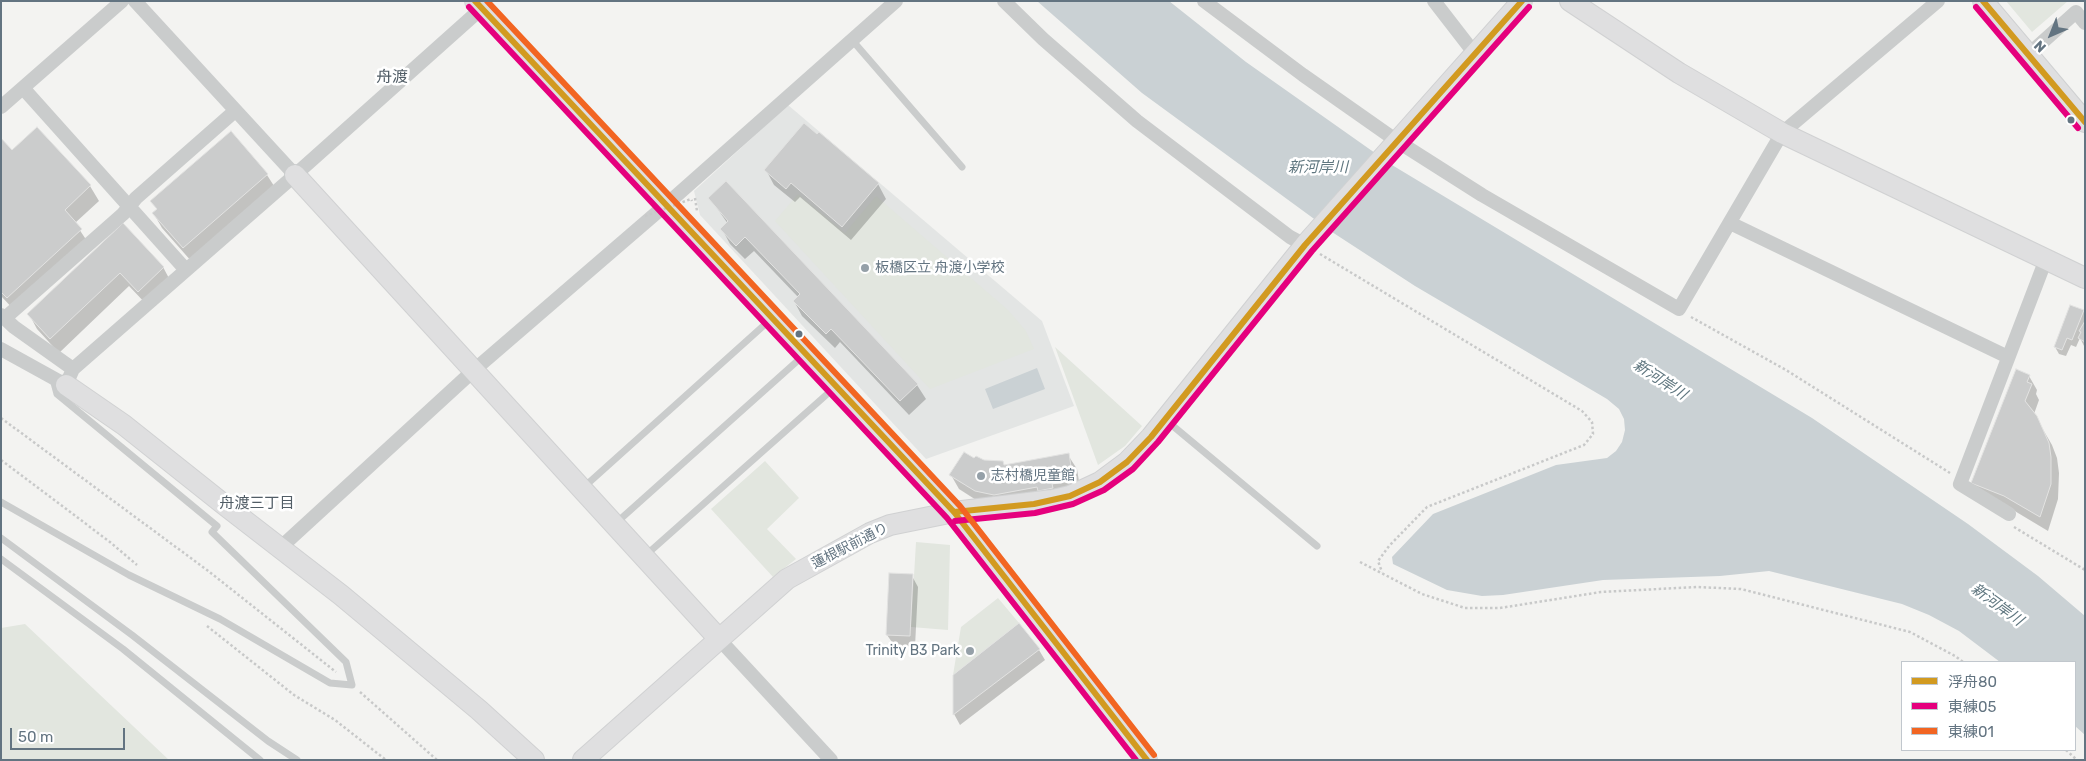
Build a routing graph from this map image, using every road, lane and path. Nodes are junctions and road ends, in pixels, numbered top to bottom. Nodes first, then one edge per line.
1 (122, 1) edge
2 (135, 1) edge
3 (896, 1) edge
4 (1004, 1) edge
5 (1204, 1) edge
6 (1434, 1) edge
7 (1522, 1) edge
8 (1570, 1) edge
9 (1938, 1) edge
10 (1983, 1) edge
11 (482, 4) edge
12 (2085, 23) edge
13 (852, 40) junction
14 (1475, 54) junction
15 (2028, 55) junction
16 (23, 88) junction
17 (1, 107) edge
18 (235, 111) junction
19 (2085, 122) edge
20 (1782, 133) junction
21 (1395, 144) junction
22 (962, 167) dead end
23 (295, 175) junction
24 (694, 195) dead end
25 (665, 205) junction
26 (128, 206) junction
27 (646, 216) dead end
28 (1730, 224) junction
29 (1308, 242) junction
30 (2046, 258) junction
31 (186, 270) junction
32 (2085, 278) edge
33 (1679, 309) junction
34 (3, 316) edge
35 (772, 318) junction
36 (1, 349) edge
37 (806, 354) junction
38 (2008, 358) junction
39 (473, 371) junction
40 (64, 377) junction
41 (836, 386) junction
42 (1, 418) edge
43 (1165, 419) junction
44 (1962, 481) junction
45 (582, 489) junction
46 (1, 502) edge
47 (954, 512) junction
48 (2009, 514) joint
49 (614, 525) junction
50 (1, 538) edge
51 (1317, 546) dead end
52 (280, 548) junction
53 (644, 557) junction
54 (1, 559) edge
55 (1360, 562) dead end
56 (2085, 570) edge
57 (1383, 574) junction
58 (719, 639) junction
59 (1962, 661) edge
60 (352, 685) junction
61 (2067, 751) edge
62 (260, 760) edge
63 (297, 760) edge
64 (438, 760) edge
65 (534, 760) edge
66 (583, 760) edge
67 (831, 760) edge
68 (1147, 760) edge
69 (2077, 760) edge

1 - 16 street
2 - 18 street
3 - 13 street
4 - 29 street
5 - 21 street
6 - 14 street
7 - 14 street
8 - 20 street
9 - 20 street
10 - 15 street
11 - 23 street
11 - 25 street
12 - 15 street
13 - 22 lane
13 - 25 street
14 - 21 street
15 - 19 street
16 - 17 street
16 - 26 street
18 - 23 street
18 - 26 street
20 - 28 street
20 - 30 street
21 - 29 street, 蓮根駅前通り
21 - 33 street
23 - 31 street
23 - 39 street
24 - 27 path, bridge
25 - 35 street
25 - 39 street
26 - 31 street
26 - 34 street
28 - 33 street
28 - 38 street
29 - 43 street, 蓮根駅前通り
29 - 57 path
30 - 32 street
30 - 38 street
31 - 40 street
33 - 44 path
34 - 40 street
35 - 37 street
35 - 45 lane
36 - 40 street
37 - 41 street
37 - 49 lane
38 - 44 street
39 - 45 street
39 - 52 street
40 - 52 street
40 - 60 lane
41 - 47 street
41 - 53 lane
42 - 60 path
43 - 47 street, 蓮根駅前通り
43 - 51 lane
44 - 48 street
45 - 49 street
46 - 60 lane
47 - 58 street, 蓮根駅前通り
47 - 68 street
48 - 56 path
49 - 53 street
50 - 63 lane
52 - 65 street
53 - 58 street
54 - 62 lane
55 - 57 path
57 - 59 path
58 - 66 street, 蓮根駅前通り
58 - 67 street
60 - 64 path
61 - 69 path

